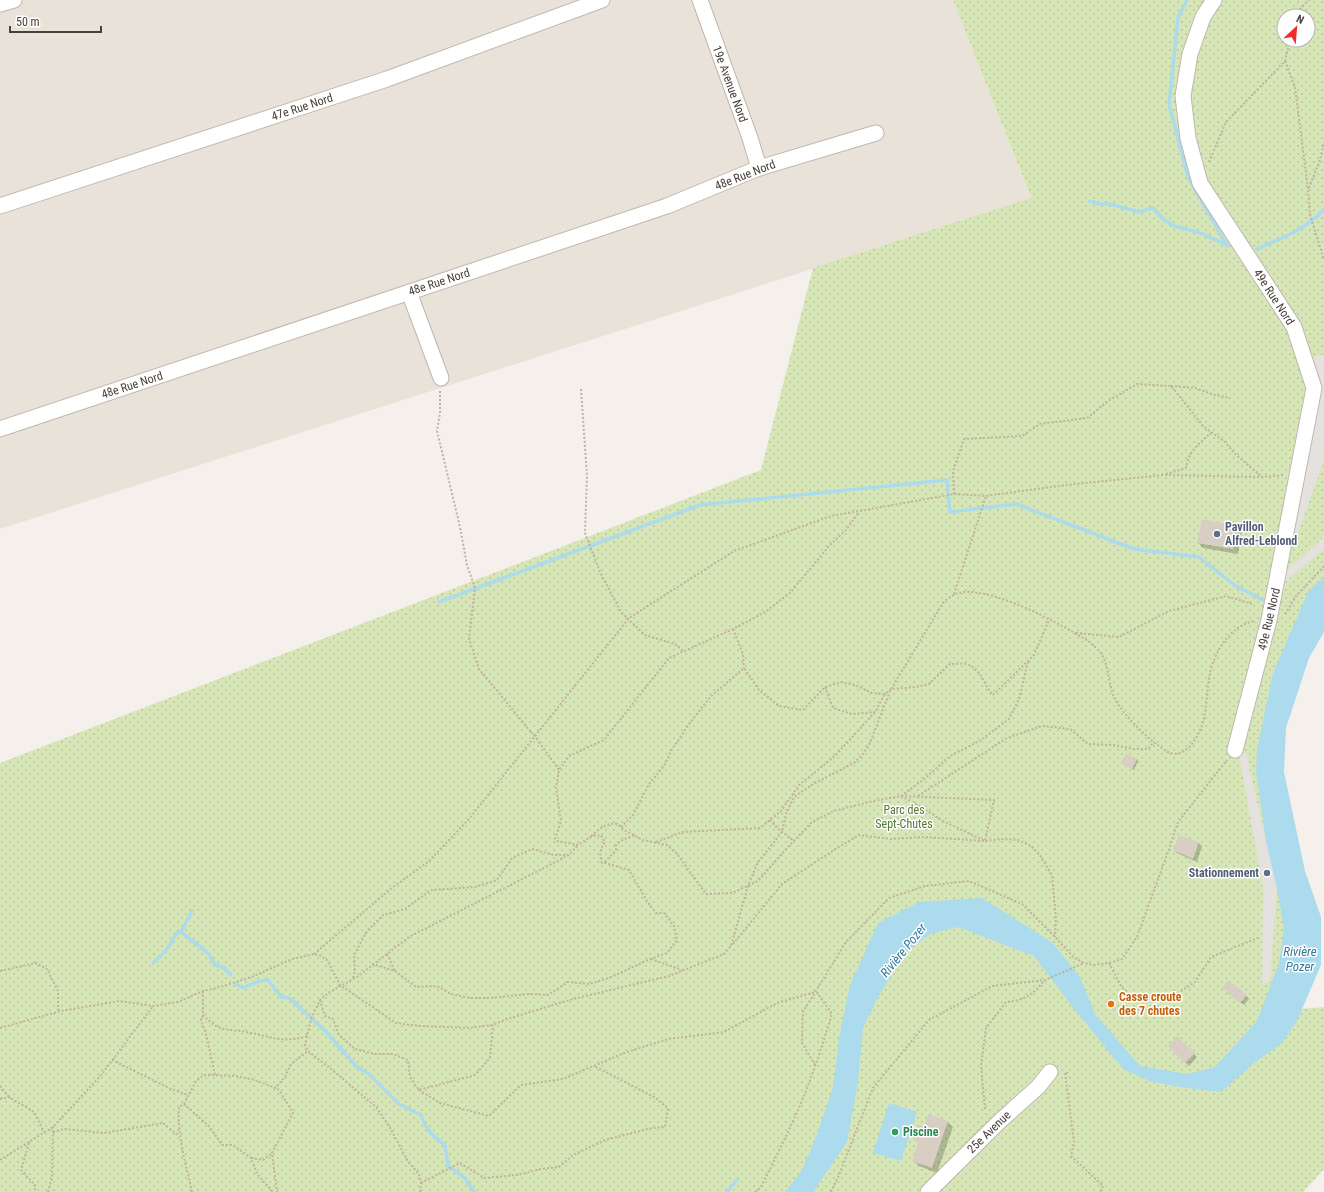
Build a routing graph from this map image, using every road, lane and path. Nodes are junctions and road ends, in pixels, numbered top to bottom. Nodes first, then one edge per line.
1 (14, 0) edge
2 (602, 0) edge
3 (700, 0) edge
4 (1214, 0) edge
5 (1309, 0) edge
6 (0, 4) edge
7 (1301, 8) edge
8 (1288, 48) edge
9 (1285, 61) junction
10 (876, 132) dead end
11 (1324, 142) edge
12 (1209, 163) dead end
13 (759, 168) junction
14 (1308, 189) junction
15 (0, 206) edge
16 (1324, 259) edge
17 (410, 292) junction
18 (441, 378) joint
19 (1171, 386) junction
20 (581, 389) dead end
21 (1230, 398) dead end
22 (0, 429) edge
23 (1211, 433) junction
24 (1298, 474) junction
25 (1163, 475) junction
26 (1262, 477) junction
27 (954, 494) junction
28 (986, 496) junction
29 (859, 511) junction
30 (1324, 566) edge
31 (954, 594) junction
32 (1252, 604) dead end
33 (628, 619) junction
34 (1049, 620) junction
35 (1269, 620) junction
36 (733, 629) junction
37 (1074, 633) junction
38 (683, 651) junction
39 (1028, 661) junction
40 (744, 668) junction
41 (825, 687) junction
42 (891, 689) junction
43 (885, 694) junction
44 (875, 712) junction
45 (1155, 742) junction
46 (1235, 750) joint
47 (559, 770) junction
48 (901, 796) junction
49 (917, 797) junction
50 (770, 820) junction
51 (621, 827) junction
52 (782, 832) junction
53 (634, 835) junction
54 (587, 840) junction
55 (794, 841) junction
56 (985, 841) junction
57 (655, 842) junction
58 (578, 845) junction
59 (569, 855) junction
60 (605, 862) junction
61 (748, 886) junction
62 (1055, 937) junction
63 (1260, 937) dead end
64 (731, 946) junction
65 (314, 954) junction
66 (387, 954) junction
67 (650, 959) junction
68 (1084, 963) junction
69 (1109, 963) junction
70 (372, 964) junction
71 (682, 970) junction
72 (0, 971) edge
73 (395, 971) junction
74 (353, 979) junction
75 (1045, 980) junction
76 (340, 985) junction
77 (203, 991) junction
78 (816, 991) junction
79 (320, 1000) junction
80 (153, 1006) junction
81 (61, 1011) junction
82 (203, 1015) junction
83 (493, 1025) junction
84 (0, 1028) edge
85 (307, 1036) junction
86 (308, 1051) junction
87 (112, 1060) junction
88 (814, 1065) junction
89 (594, 1066) junction
90 (1050, 1072) dead end
91 (1068, 1073) dead end
92 (215, 1075) junction
93 (0, 1086) edge
94 (275, 1088) junction
95 (419, 1090) junction
96 (188, 1095) junction
97 (9, 1097) junction
98 (0, 1099) edge
99 (184, 1104) junction
100 (985, 1109) dead end
101 (53, 1126) junction
102 (44, 1132) junction
103 (53, 1132) junction
104 (179, 1136) junction
105 (29, 1141) dead end
106 (272, 1153) junction
107 (251, 1158) junction
108 (0, 1160) edge
109 (422, 1183) junction
110 (35, 1192) edge
111 (48, 1192) edge
112 (192, 1192) edge
113 (273, 1192) edge
114 (277, 1192) edge
115 (420, 1192) edge
116 (755, 1192) edge
117 (830, 1192) edge
118 (928, 1192) edge
119 (1100, 1192) edge

1 - 6 street
2 - 15 street, 47e Rue Nord
3 - 13 street, 19e Avenue Nord
4 - 24 street, 49e Rue Nord
5 - 7 path
8 - 9 path
9 - 12 path
9 - 14 path
10 - 13 street, 48e Rue Nord
11 - 14 path
13 - 17 street, 48e Rue Nord
14 - 16 path
17 - 18 street
17 - 22 street, 48e Rue Nord
18 - 47 path, bridge
19 - 21 path
19 - 23 path
19 - 27 path
20 - 33 path
23 - 25 path
23 - 26 path
24 - 26 path
24 - 35 street, 49e Rue Nord
25 - 26 path
25 - 28 path
27 - 28 path
27 - 29 path
28 - 31 path
29 - 33 path
29 - 36 path
30 - 35 path
31 - 34 path
31 - 42 path
32 - 37 path
33 - 38 path
33 - 65 path
34 - 37 path
34 - 39 path
35 - 45 path
35 - 46 street, 49e Rue Nord
36 - 38 path
36 - 40 path
37 - 45 path
38 - 47 path
39 - 42 path
39 - 48 path
40 - 41 path
40 - 51 path
41 - 43 path
41 - 44 path
42 - 43 path
42 - 52 path
43 - 44 path
44 - 50 path
45 - 49 path
46 - 69 path
47 - 58 path
48 - 49 path
48 - 55 path
48 - 56 path
49 - 56 path
50 - 52 path
50 - 57 path
51 - 53 path
51 - 54 path
52 - 55 path
52 - 61 path
53 - 57 path
53 - 60 path
54 - 58 path
54 - 60 path
55 - 61 path
56 - 62 path
56 - 64 path
57 - 61 path
58 - 59 path
59 - 66 path
59 - 74 path
60 - 67 path
61 - 64 path
62 - 68 path
62 - 78 path
63 - 69 path
64 - 71 path
65 - 76 path
65 - 77 path
66 - 70 path
66 - 73 path
67 - 71 path
67 - 73 path
68 - 69 path
68 - 75 path
70 - 73 path
70 - 74 path
71 - 83 path
72 - 81 path
74 - 76 path
75 - 100 path
75 - 117 path
76 - 79 path
76 - 83 path
77 - 80 path
77 - 82 path
78 - 88 path
78 - 88 path
78 - 89 path
79 - 85 path
79 - 95 path
80 - 81 path
80 - 87 path
81 - 84 path
82 - 85 path
82 - 92 path
83 - 95 path
85 - 86 path
86 - 94 path
86 - 109 path
87 - 96 path
87 - 101 path
88 - 116 path
89 - 95 path
89 - 109 path
90 - 118 street, 25e Avenue
91 - 119 path
92 - 94 path
92 - 96 path
93 - 97 path
94 - 106 path
96 - 99 path
97 - 98 path
97 - 102 path
99 - 104 path
99 - 107 path
101 - 102 path
101 - 103 path
102 - 108 path
103 - 104 path
103 - 111 path
104 - 112 path
105 - 110 path
106 - 107 path
106 - 114 path
107 - 113 path
109 - 115 path

